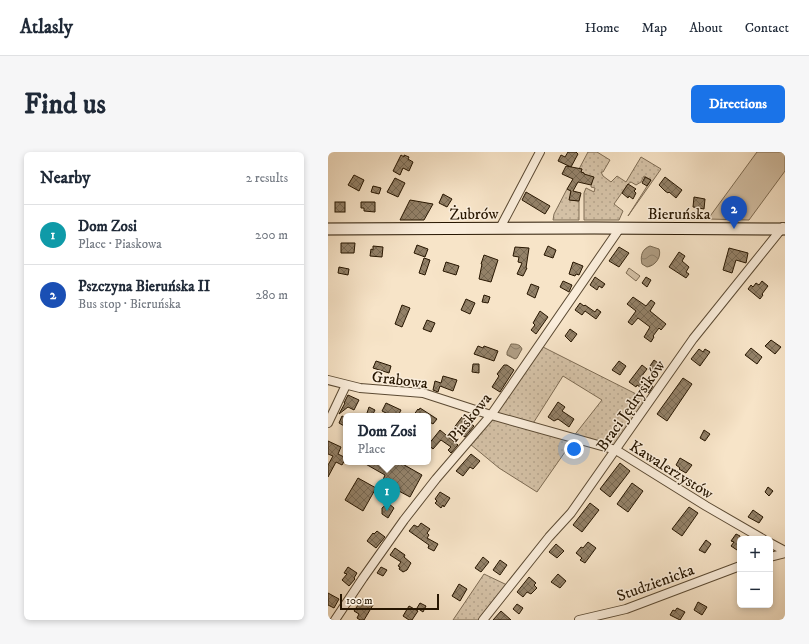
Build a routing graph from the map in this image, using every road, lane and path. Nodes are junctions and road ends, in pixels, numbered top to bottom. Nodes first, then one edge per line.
1 (540, 152) edge
2 (500, 228) junction
3 (620, 228) junction
4 (784, 228) edge
5 (328, 229) edge
6 (328, 380) edge
7 (346, 385) junction
8 (491, 415) junction
9 (328, 423) edge
10 (616, 450) junction
11 (759, 536) edge
12 (773, 545) edge
13 (785, 552) edge
14 (773, 556) edge
15 (737, 567) edge
16 (336, 620) edge
17 (483, 620) edge
18 (579, 620) edge

1 - 2 street
2 - 3 main road, Żubrów
2 - 5 main road, Żubrów
3 - 4 main road, Bieruńska
3 - 8 street, Piaskowa
4 - 10 street, Braci Jędrysików
6 - 7 street, Grabowa
7 - 8 street, Grabowa
7 - 9 street
8 - 10 street, Kawalerzystów
8 - 16 street, Piaskowa
10 - 11 street, Kawalerzystów
10 - 17 street, Braci Jędrysików
12 - 13 street
13 - 14 street
15 - 18 street, Studzienicka

